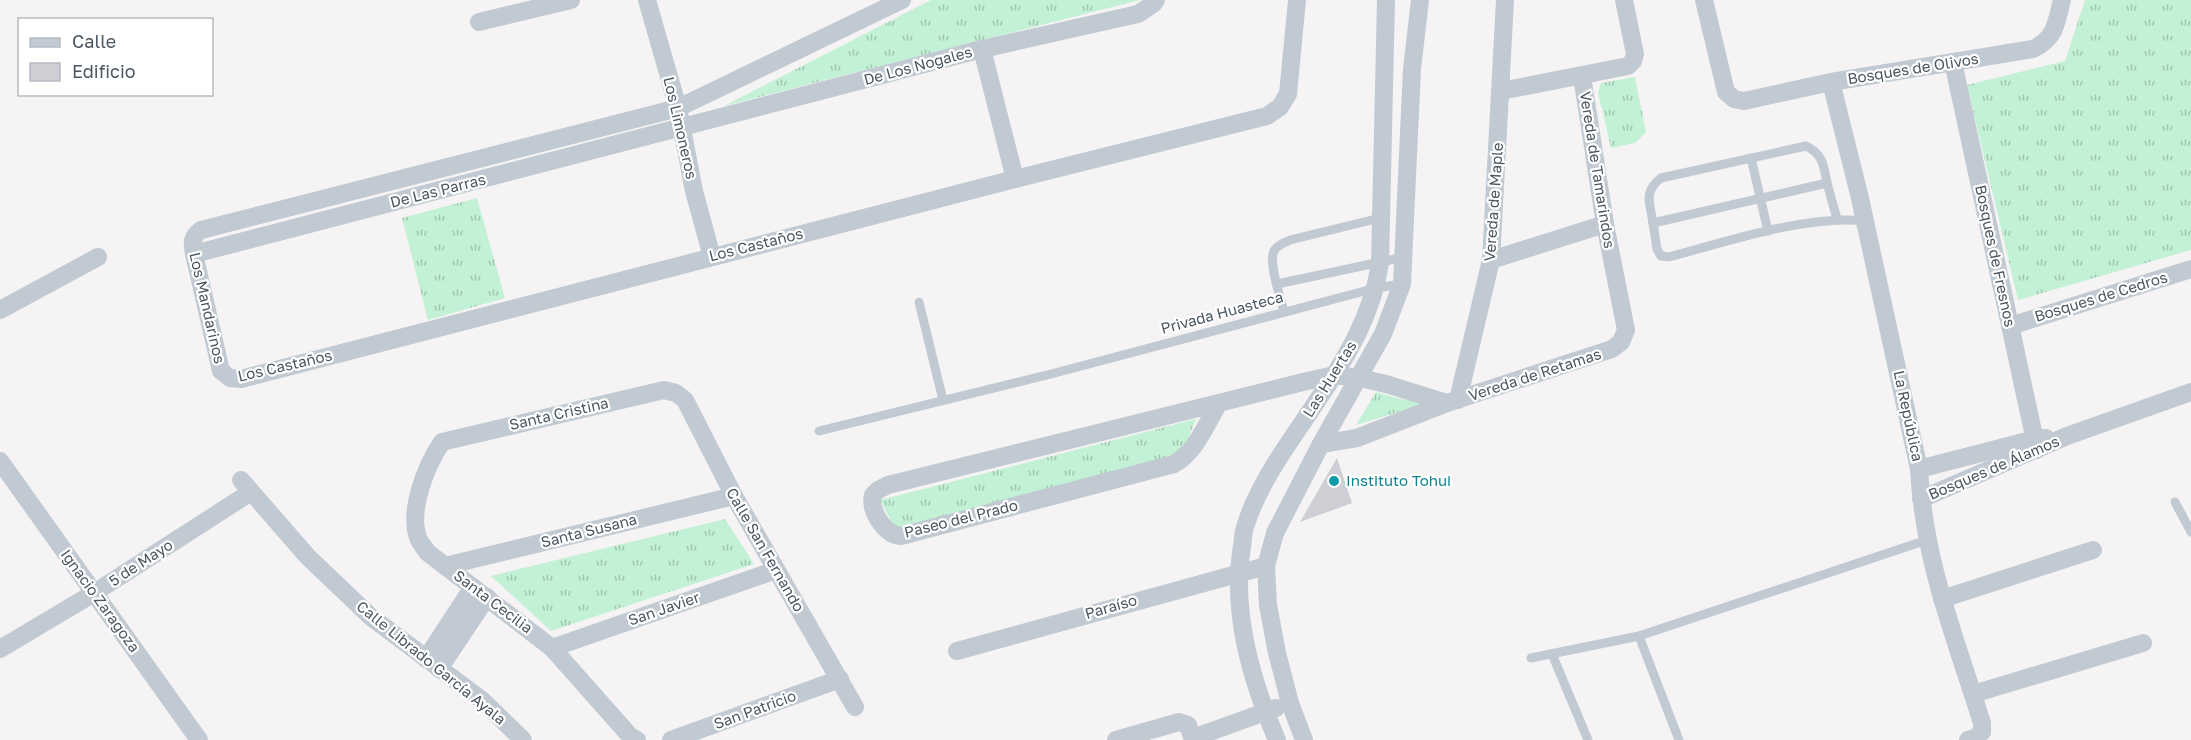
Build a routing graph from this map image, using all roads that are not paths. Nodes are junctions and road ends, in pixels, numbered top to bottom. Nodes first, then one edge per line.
1 (572, 0) edge
2 (647, 0) edge
3 (902, 0) edge
4 (1297, 0) edge
5 (1386, 0) edge
6 (1420, 0) edge
7 (1505, 0) edge
8 (1624, 0) edge
9 (1704, 0) edge
10 (2062, 0) edge
11 (1154, 2) edge
12 (479, 22) dead end
13 (982, 50) junction
14 (1953, 62) junction
15 (1582, 76) junction
16 (1831, 82) junction
17 (1501, 91) junction
18 (678, 108) junction
19 (682, 128) junction
20 (1751, 158) junction
21 (1015, 178) junction
22 (1827, 183) junction
23 (1760, 200) junction
24 (1380, 218) junction
25 (1837, 219) junction
26 (1865, 221) junction
27 (1653, 223) junction
28 (1605, 224) junction
29 (1767, 231) junction
30 (194, 235) joint
31 (194, 254) junction
32 (98, 257) dead end
33 (712, 257) junction
34 (1404, 257) junction
35 (1491, 260) junction
36 (1380, 263) junction
37 (2191, 269) edge
38 (1277, 284) junction
39 (1402, 284) junction
40 (1376, 288) junction
41 (919, 302) dead end
42 (0, 310) edge
43 (1284, 312) junction
44 (2010, 326) junction
45 (1621, 342) joint
46 (1334, 375) junction
47 (230, 378) joint
48 (1360, 378) junction
49 (2191, 392) edge
50 (676, 393) joint
51 (944, 400) junction
52 (1453, 402) junction
53 (1219, 403) junction
54 (819, 431) dead end
55 (442, 442) joint
56 (1321, 444) junction
57 (2036, 445) junction
58 (0, 461) edge
59 (1919, 469) junction
60 (246, 486) joint
61 (734, 496) junction
62 (1921, 499) junction
63 (2175, 502) dead end
64 (2191, 532) edge
65 (1927, 540) junction
66 (2093, 550) dead end
67 (445, 566) junction
68 (1266, 566) junction
69 (776, 570) junction
70 (1237, 572) junction
71 (480, 592) junction
72 (94, 593) junction
73 (1942, 599) junction
74 (1639, 636) junction
75 (2143, 644) dead end
76 (552, 648) junction
77 (0, 650) edge
78 (957, 651) dead end
79 (1552, 654) junction
80 (1531, 658) dead end
81 (433, 664) junction
82 (840, 679) junction
83 (1973, 694) junction
84 (1290, 703) junction
85 (855, 707) dead end
86 (1265, 711) junction
87 (1302, 733) edge
88 (1193, 739) edge
89 (1273, 739) edge
90 (199, 740) edge
91 (523, 740) edge
92 (637, 740) edge
93 (670, 740) edge
94 (1116, 740) edge
95 (1587, 740) edge
96 (1679, 740) edge
97 (1968, 740) edge

1 - 12 street
2 - 18 street, Los Limoneros
3 - 18 street
4 - 21 street, Los Castaños
5 - 24 street, Las Huertas
6 - 34 street, Las Huertas
7 - 17 street, Vereda de Maple
8 - 15 street, Vereda de Tamarindos
9 - 16 street, Bosques de Olivos
10 - 14 street, Bosques de Olivos
11 - 13 street, De Los Nogales
13 - 19 street, De Los Nogales
13 - 21 street
14 - 16 street, Bosques de Olivos
14 - 44 street, Bosques de Fresnos
15 - 17 street
15 - 28 street, Vereda de Tamarindos
16 - 26 street, La República
17 - 35 street, Vereda de Maple
18 - 19 street, Los Limoneros
18 - 30 street, De Las Parras
19 - 31 street, De Las Parras
19 - 33 street, Los Limoneros
20 - 22 lane
20 - 23 lane
20 - 27 lane
21 - 33 street, Los Castaños
22 - 23 lane
22 - 25 lane
23 - 27 lane
23 - 29 lane
24 - 36 street, Las Huertas
24 - 38 lane
25 - 26 lane
25 - 29 lane
26 - 59 street, La República
27 - 29 lane
28 - 35 street
28 - 45 street, Vereda de Tamarindos
30 - 31 street, Los Mandarinos
31 - 47 street, Los Mandarinos
32 - 42 street
33 - 47 street, Los Castaños
34 - 36 lane
34 - 39 street, Las Huertas
35 - 52 street, Vereda de Maple
36 - 38 lane
36 - 40 street, Las Huertas
37 - 44 street, Bosques de Cedros
38 - 43 lane
39 - 40 lane, Privada Huasteca
39 - 48 street, Las Huertas
40 - 43 lane, Privada Huasteca
40 - 46 street, Las Huertas
41 - 51 lane
43 - 51 lane, Privada Huasteca
44 - 57 street, Bosques de Fresnos
45 - 52 street, Vereda de Retamas
46 - 48 street, Paseo del Prado
46 - 53 street, Paseo del Prado
46 - 70 street, Las Huertas
48 - 52 street
48 - 56 street, Las Huertas
49 - 57 street, Bosques de Álamos
50 - 55 street, Santa Cristina
50 - 61 street, Calle San Fernando
51 - 54 lane, Privada Huasteca
52 - 56 street, Vereda de Retamas
53 - 53 street, Paseo del Prado
55 - 67 street, Santa Cecilia
56 - 68 street, Las Huertas
57 - 59 street, Bosques de Álamos
57 - 62 street, Bosques de Álamos
58 - 72 street, Ignacio Zaragoza
59 - 62 street, La República
60 - 72 street, 5 de Mayo
60 - 81 street, Calle Librado García Ayala
61 - 67 street, Santa Susana
61 - 69 street, Calle San Fernando
62 - 65 street, La República
63 - 64 lane
65 - 73 street, La República
65 - 74 lane
66 - 73 street
67 - 71 street, Santa Cecilia
68 - 70 street, Paraíso
68 - 84 street, Las Huertas
69 - 76 street, San Javier
69 - 82 street, Calle San Fernando
70 - 78 street, Paraíso
70 - 86 street, Las Huertas
71 - 76 street, Santa Cecilia
71 - 81 street
72 - 77 street, 5 de Mayo
72 - 90 street, Ignacio Zaragoza
73 - 83 street, La República
74 - 79 lane
74 - 96 lane
75 - 83 street
76 - 92 street, Santa Cecilia
79 - 80 lane
79 - 95 lane
81 - 91 street, Calle Librado García Ayala
82 - 85 street, Calle San Fernando
82 - 93 street, San Patricio
83 - 97 street, La República
84 - 86 street
84 - 87 street, Las Huertas
86 - 88 street
86 - 89 street, Las Huertas
87 - 89 street
88 - 94 street

